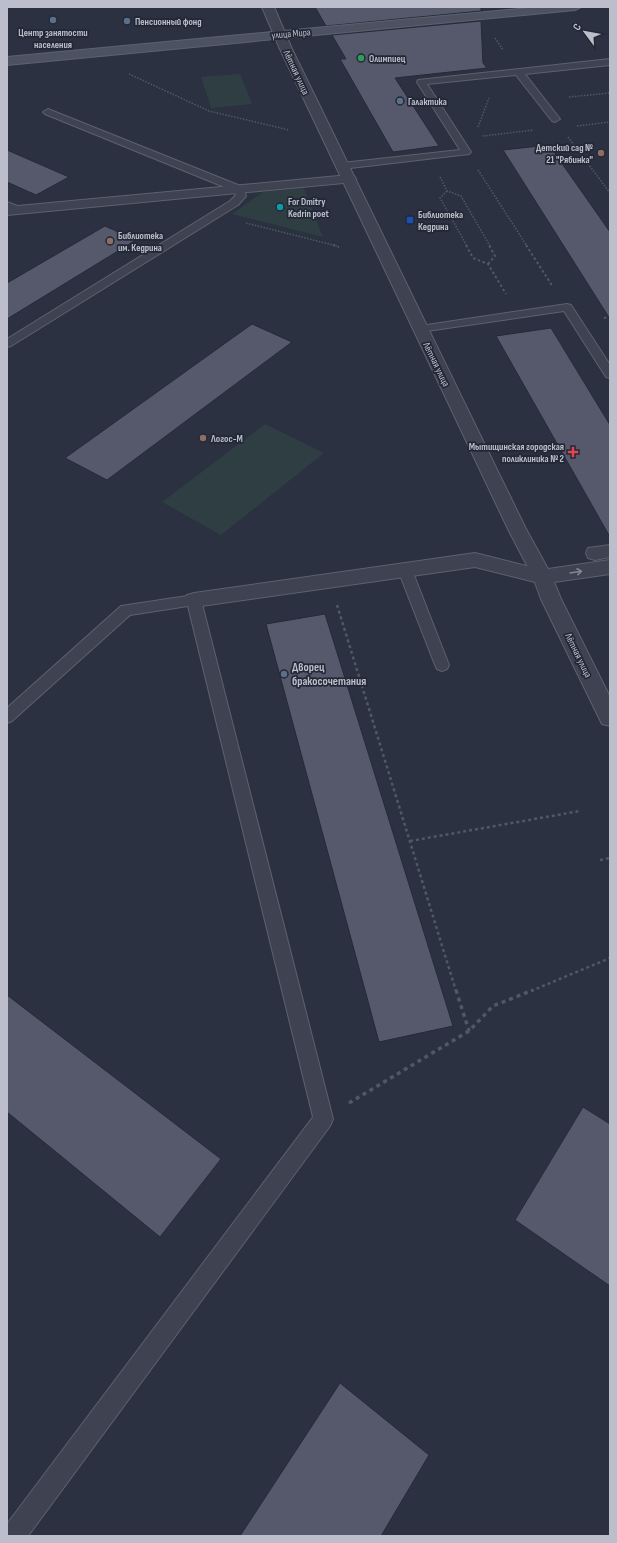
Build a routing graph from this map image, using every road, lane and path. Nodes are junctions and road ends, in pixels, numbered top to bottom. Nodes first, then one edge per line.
1 (268, 7) edge
2 (574, 7) edge
3 (280, 34) junction
4 (7, 60) edge
5 (610, 62) edge
6 (126, 72) dead end
7 (521, 74) junction
8 (610, 93) edge
9 (540, 100) junction
10 (48, 112) dead end
11 (555, 119) joint
12 (289, 130) dead end
13 (477, 130) dead end
14 (466, 152) junction
15 (428, 157) junction
16 (345, 173) junction
17 (239, 189) junction
18 (447, 191) junction
19 (610, 193) edge
20 (11, 209) edge
21 (215, 216) junction
22 (339, 247) dead end
23 (488, 264) junction
24 (567, 307) junction
25 (519, 314) junction
26 (420, 328) junction
27 (7, 344) edge
28 (610, 374) edge
29 (610, 567) edge
30 (405, 570) junction
31 (543, 577) junction
32 (330, 581) junction
33 (194, 600) junction
34 (442, 665) dead end
35 (7, 717) edge
36 (610, 718) edge
37 (580, 811) dead end
38 (410, 841) junction
39 (610, 858) edge
40 (600, 860) dead end
41 (610, 958) edge
42 (469, 1031) junction
43 (323, 1119) junction
44 (13, 1536) edge

1 - 3 street, Лётная улица
2 - 3 main road, улица Мира
3 - 4 main road, улица Мира
3 - 16 street, Лётная улица
5 - 7 lane
6 - 12 path
7 - 9 lane
7 - 13 path
7 - 14 lane
8 - 9 path
9 - 11 lane
10 - 17 lane
11 - 19 path
14 - 15 lane
14 - 24 path
15 - 16 lane
15 - 18 path
16 - 17 street
16 - 26 street, Лётная улица
17 - 20 street
17 - 21 lane
18 - 23 path
18 - 23 path
21 - 22 path
21 - 27 lane
23 - 25 path
24 - 25 lane
24 - 28 lane
25 - 26 lane
26 - 31 street, Лётная улица
31 -> 29 street
30 - 31 street
30 - 32 street
30 - 34 lane
31 - 36 street, Лётная улица
32 - 33 street
32 - 38 path
33 - 35 lane
33 - 43 lane
37 - 38 path
38 - 42 path
39 - 40 path
41 - 42 path
42 - 43 path
43 - 44 lane

